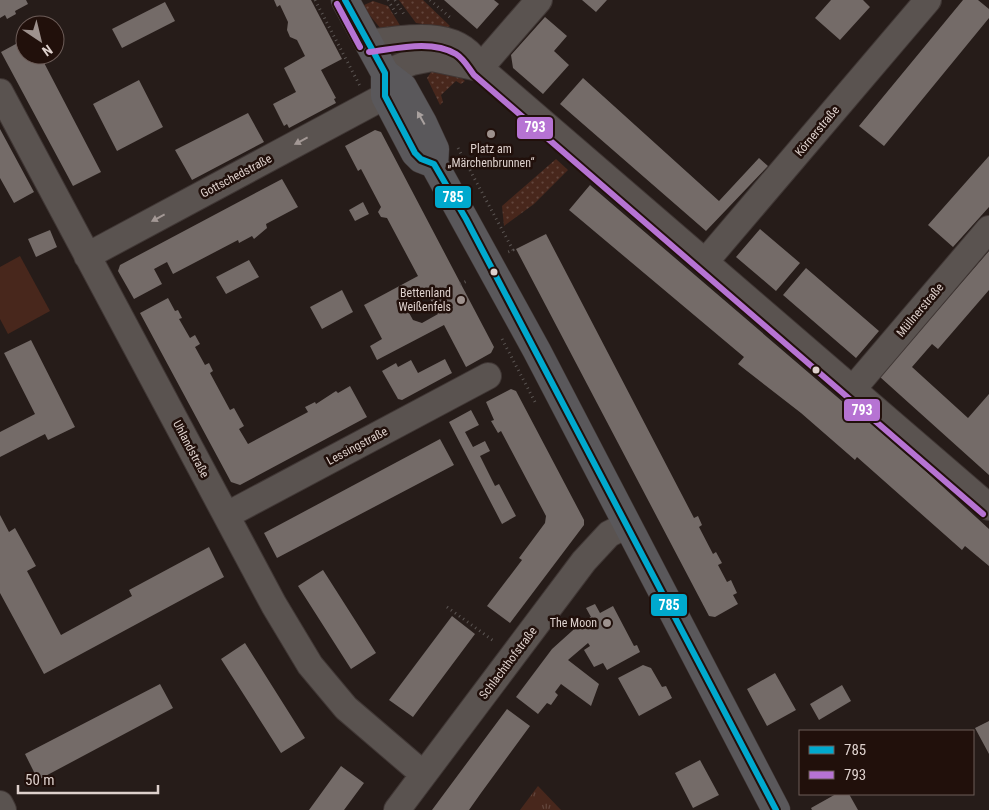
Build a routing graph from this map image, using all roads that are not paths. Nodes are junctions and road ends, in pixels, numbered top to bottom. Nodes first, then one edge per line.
1 (345, 0) edge
2 (539, 0) edge
3 (928, 0) edge
4 (368, 43) junction
5 (480, 68) junction
6 (380, 91) junction
7 (0, 92) edge
8 (989, 229) edge
9 (87, 256) junction
10 (705, 262) junction
11 (488, 376) road end
12 (852, 390) junction
13 (989, 507) edge
14 (227, 515) junction
15 (627, 525) junction
16 (423, 774) junction
17 (0, 804) edge
18 (3, 810) edge
19 (397, 810) edge
20 (776, 810) edge

1 - 4 main road
2 - 5 street
3 - 10 street, Körnerstraße
4 - 5 street
4 - 6 main road
5 - 6 street, Gottschedstraße
5 - 10 street
6 -> 9 street, Gottschedstraße
6 - 15 main road
7 - 9 street, Uhlandstraße
8 - 12 street, Müllnerstraße
9 - 14 street, Uhlandstraße
10 - 12 street
11 - 14 street, Lessingstraße
12 - 13 street
14 - 16 street, Uhlandstraße
15 - 16 street, Schlachthofstraße
15 - 20 main road
16 - 19 street, Schlachthofstraße
17 - 18 street

